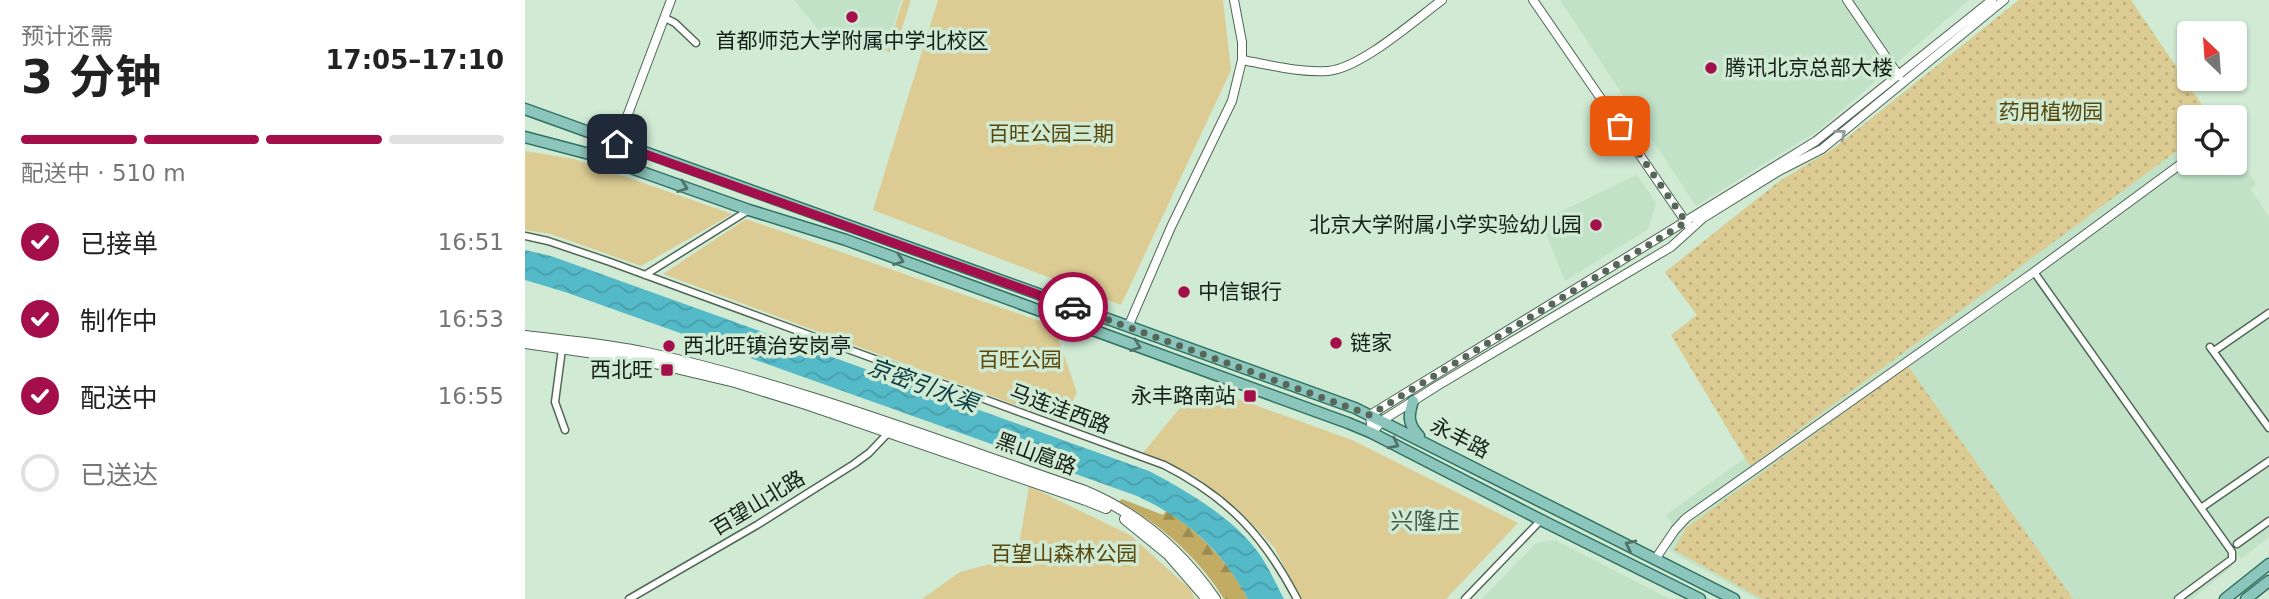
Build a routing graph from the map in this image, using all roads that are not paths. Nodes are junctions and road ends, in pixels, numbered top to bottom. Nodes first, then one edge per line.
1 (671, 0) edge
2 (1234, 0) edge
3 (1442, 0) edge
4 (1533, 0) edge
5 (1847, 0) edge
6 (1991, 0) edge
7 (2004, 0) edge
8 (664, 18) junction
9 (696, 43) dead end
10 (1242, 60) junction
11 (1899, 76) junction
12 (525, 109) edge
13 (525, 116) edge
14 (546, 118) junction
15 (525, 137) edge
16 (617, 144) junction
17 (2177, 167) edge
18 (749, 210) junction
19 (1686, 222) junction
20 (854, 227) junction
21 (1691, 230) junction
22 (874, 234) junction
23 (525, 236) edge
24 (849, 242) junction
25 (867, 248) junction
26 (2034, 272) junction
27 (645, 275) junction
28 (2269, 313) edge
29 (1128, 327) junction
30 (525, 336) edge
31 (525, 344) edge
32 (562, 349) junction
33 (1413, 401) junction
34 (1370, 415) junction
35 (1383, 420) junction
36 (892, 428) junction
37 (2269, 428) edge
38 (565, 430) dead end
39 (1371, 433) junction
40 (1426, 443) junction
41 (2269, 461) edge
42 (2201, 508) junction
43 (1541, 520) junction
44 (2269, 521) edge
45 (2237, 544) dead end
46 (1656, 558) junction
47 (2269, 564) edge
48 (2269, 581) edge
49 (629, 599) edge
50 (1207, 599) edge
51 (1215, 599) edge
52 (1297, 599) edge
53 (1465, 599) edge
54 (1700, 599) edge
55 (1734, 599) edge
56 (2178, 599) edge
57 (2225, 599) edge
58 (2246, 599) edge

1 - 8 street
2 - 10 street
3 - 10 street
4 - 19 street
5 - 11 street
6 - 11 street
21 -> 7 street
8 - 9 street
8 - 16 street
10 - 29 street
11 - 19 street
12 - 14 main road, 永丰路
13 - 14 main road
14 - 16 main road, 永丰路
15 -> 18 main road, 永丰路
16 - 20 main road, 永丰路
17 - 26 street
18 - 24 main road, 永丰路
18 - 27 street
19 - 21 street
19 - 34 street
20 - 22 main road, 永丰路
20 - 24 main road
21 - 33 street
22 - 25 main road
22 - 29 main road, 永丰路
23 - 27 street, 马连洼西路
24 - 25 main road, 永丰路
25 -> 39 main road, 永丰路
26 - 42 street
26 - 46 street
27 - 52 street, 马连洼西路
28 - 37 street
29 - 34 main road, 永丰路
30 - 36 main road, 黑山扈路
31 - 32 main road, 黑山扈路
32 - 36 main road, 黑山扈路
32 - 38 street
33 - 35 street
33 - 40 main road
34 - 35 main road, 永丰路
34 - 39 street
35 - 39 street
35 - 40 main road, 永丰路
36 - 49 street, 百望山北路
36 - 50 main road, 黑山扈路
36 - 51 main road, 黑山扈路
39 -> 43 main road, 永丰路
46 -> 40 main road, 永丰路
41 - 42 street
42 - 56 street
43 - 53 street
43 - 54 main road, 永丰路
44 - 45 street
46 - 55 main road, 永丰路
47 - 57 main road
48 - 58 main road

